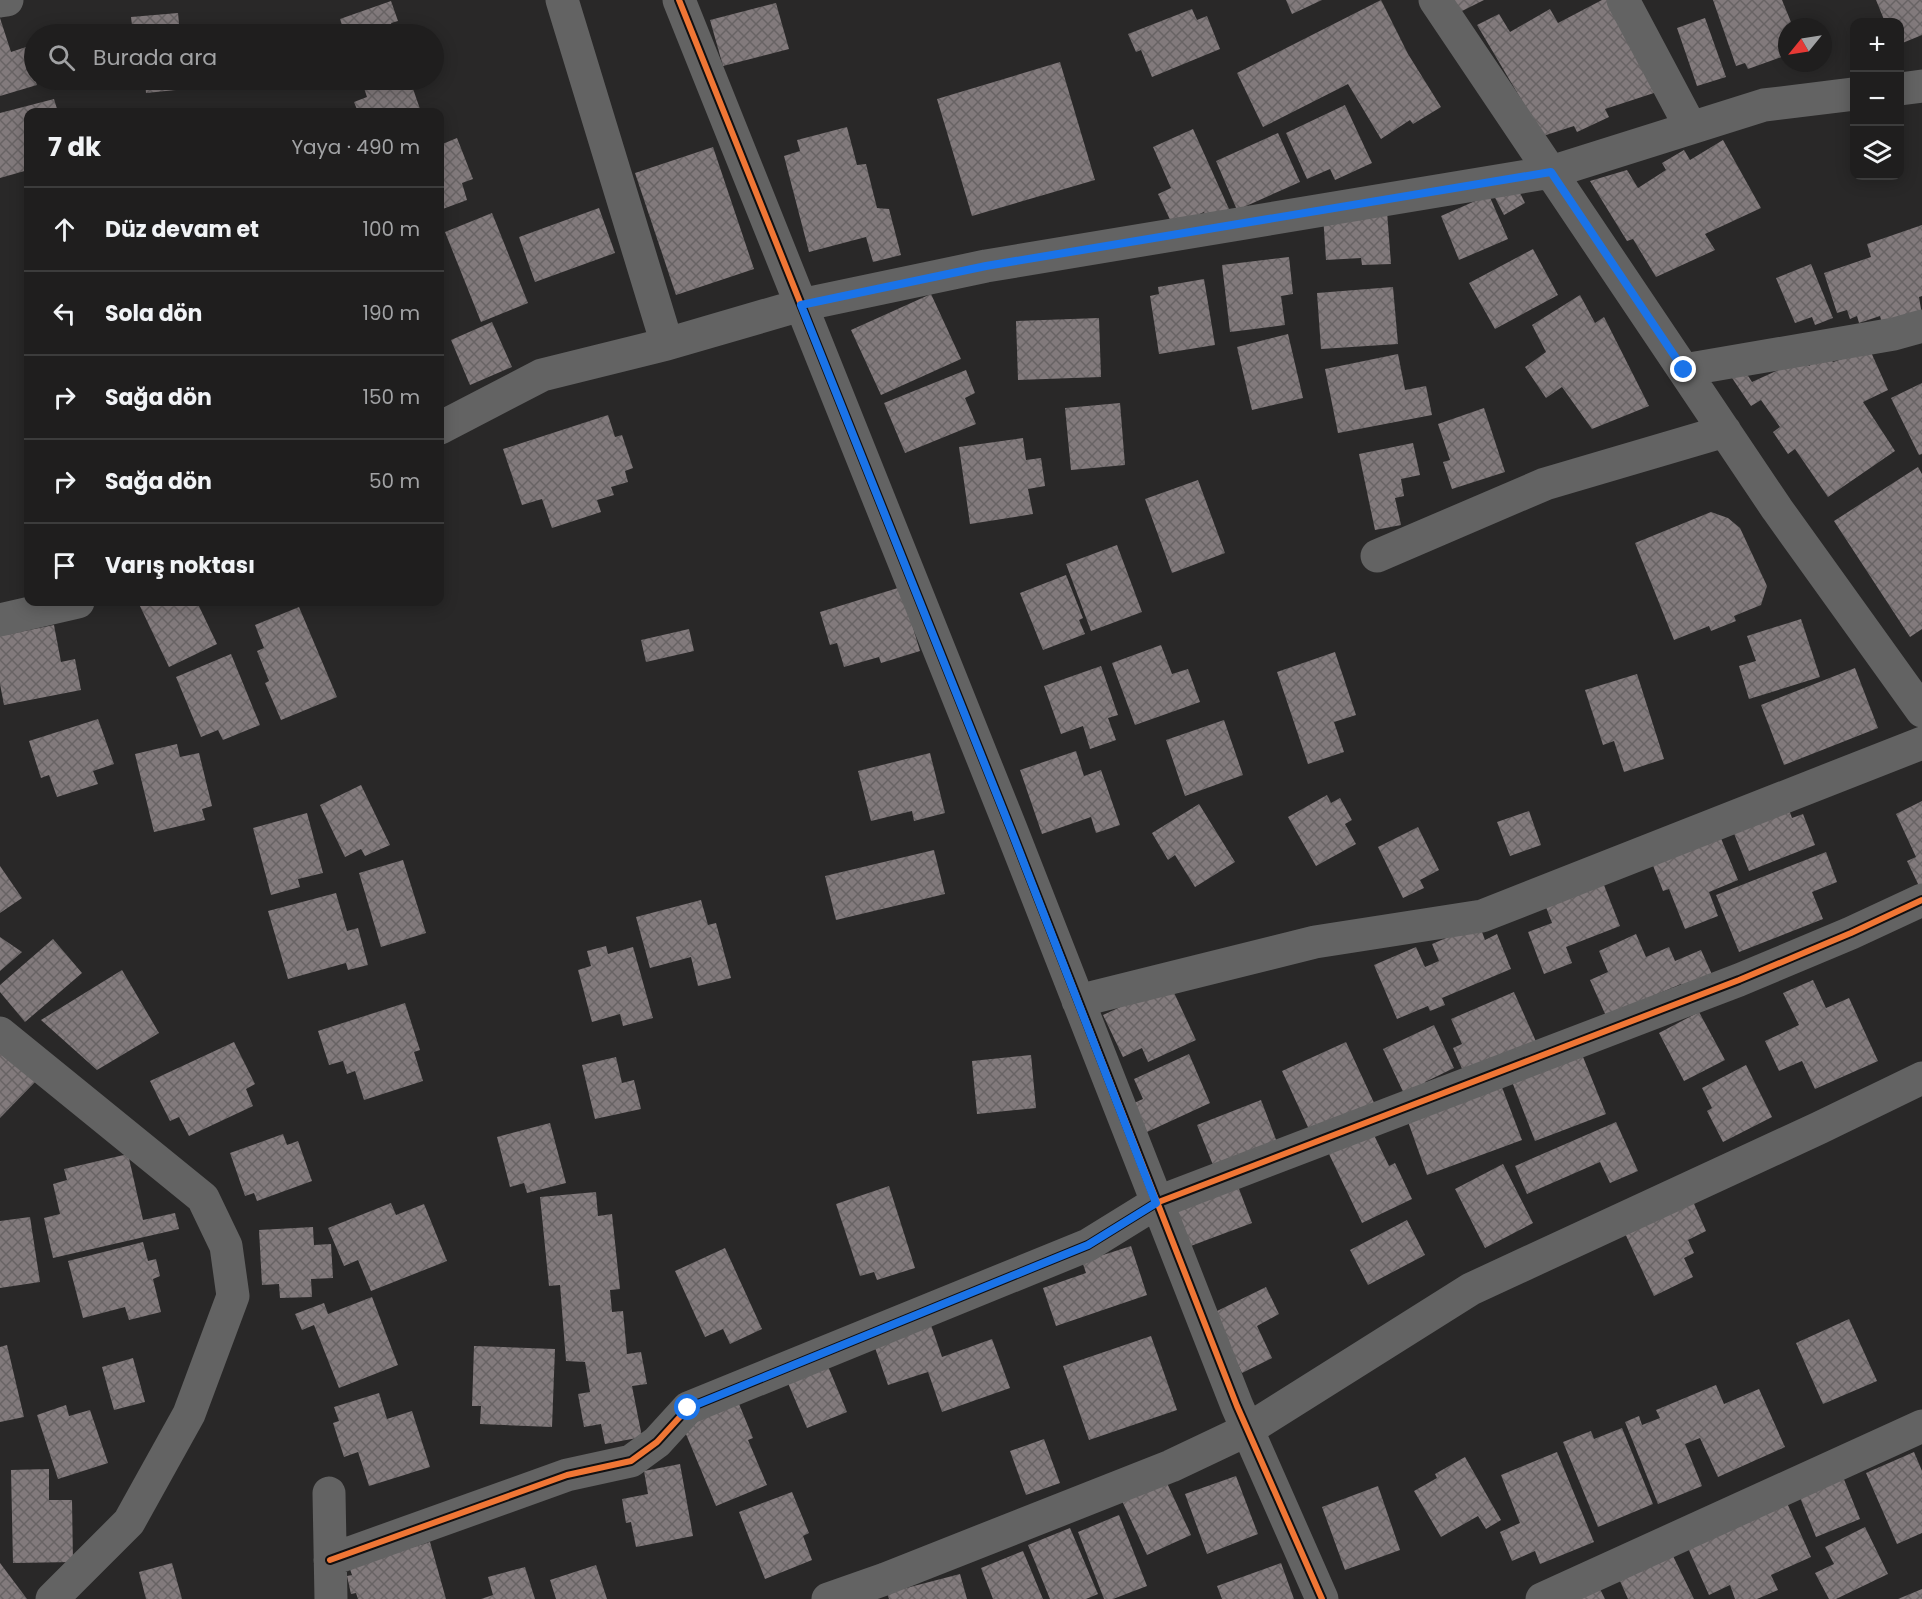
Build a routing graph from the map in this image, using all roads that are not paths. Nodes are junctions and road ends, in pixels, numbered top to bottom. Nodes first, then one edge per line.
1 (7, 0) edge
2 (562, 0) edge
3 (679, 0) edge
4 (1435, 0) edge
5 (1623, 0) edge
6 (0, 1) edge
7 (1922, 86) edge
8 (1904, 88) edge
9 (1850, 94) edge
10 (1691, 128) junction
11 (1551, 172) junction
12 (801, 305) junction
13 (1922, 326) edge
14 (667, 345) junction
15 (1684, 370) junction
16 (444, 426) edge
17 (1725, 431) junction
18 (1377, 556) dead end
19 (61, 606) edge
20 (0, 620) edge
21 (1917, 695) edge
22 (1922, 743) edge
23 (1922, 900) edge
24 (1078, 1001) junction
25 (0, 1033) edge
26 (1922, 1078) edge
27 (1156, 1203) junction
28 (1922, 1426) edge
29 (1247, 1430) junction
30 (329, 1493) dead end
31 (330, 1560) junction
32 (52, 1599) edge
33 (331, 1599) edge
34 (828, 1599) edge
35 (1322, 1599) edge
36 (1542, 1599) edge

1 - 6 street
2 - 14 street
3 - 12 street
4 - 11 street
5 - 10 street
7 - 8 street
9 - 10 street
10 - 11 street
11 - 12 street
11 - 15 street
12 - 14 street
12 - 24 street
13 - 15 street
14 - 16 street
15 - 17 street
17 - 18 street
17 - 21 street
19 - 20 street
22 - 24 street
23 - 27 street
24 - 27 street
25 - 32 street
26 - 29 street
27 - 29 street
27 - 31 street
28 - 36 street
29 - 34 street
29 - 35 street
30 - 31 street
31 - 33 street

